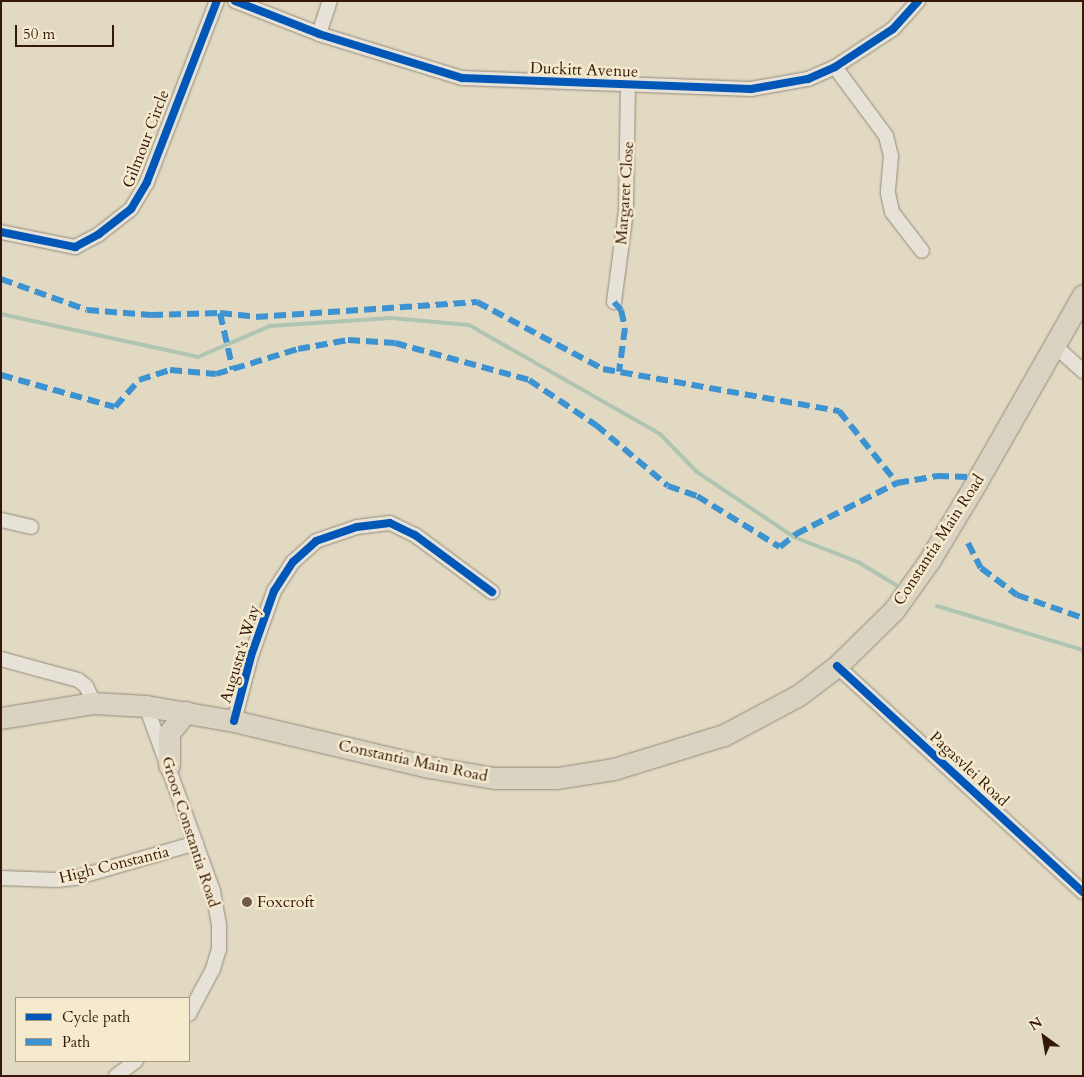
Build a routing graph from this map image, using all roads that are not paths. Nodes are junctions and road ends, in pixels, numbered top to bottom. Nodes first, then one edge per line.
1 (217, 1) edge
2 (236, 1) edge
3 (330, 1) edge
4 (918, 1) edge
5 (319, 34) junction
6 (835, 67) junction
7 (628, 84) junction
8 (1, 232) edge
9 (922, 251) dead end
10 (1083, 295) edge
11 (614, 302) dead end
12 (1055, 346) junction
13 (1083, 371) edge
14 (1, 520) edge
15 (31, 527) dead end
16 (492, 592) dead end
17 (1, 659) edge
18 (837, 666) junction
19 (94, 703) junction
20 (146, 706) junction
21 (186, 712) junction
22 (1, 718) edge
23 (234, 721) junction
24 (169, 765) junction
25 (196, 843) junction
26 (1, 878) edge
27 (1083, 892) edge
28 (190, 1012) edge
29 (135, 1062) edge
30 (116, 1076) edge

1 - 8 street, Gilmour Circle
2 - 5 street, Duckitt Avenue
3 - 5 street
4 - 6 street, Duckitt Avenue
5 - 7 street, Duckitt Avenue
6 - 7 street, Duckitt Avenue
6 - 9 street
7 - 11 street, Margaret Close
10 - 12 main road, Constantia Main Road
12 - 13 street
12 - 18 main road, Constantia Main Road
14 - 15 street
16 - 23 street, Augusta's Way
17 - 19 street
18 - 23 main road, Constantia Main Road
18 - 27 street, Pagasvlei Road
19 - 20 main road, Constantia Main Road
19 - 22 main road, Constantia Main Road
20 - 21 main road, Constantia Main Road
20 - 24 street, Groot Constantia Road
21 - 23 main road, Constantia Main Road
21 - 24 main road
24 - 25 street, Groot Constantia Road
25 - 26 street, High Constantia
25 - 28 street, Groot Constantia Road
29 - 30 street

